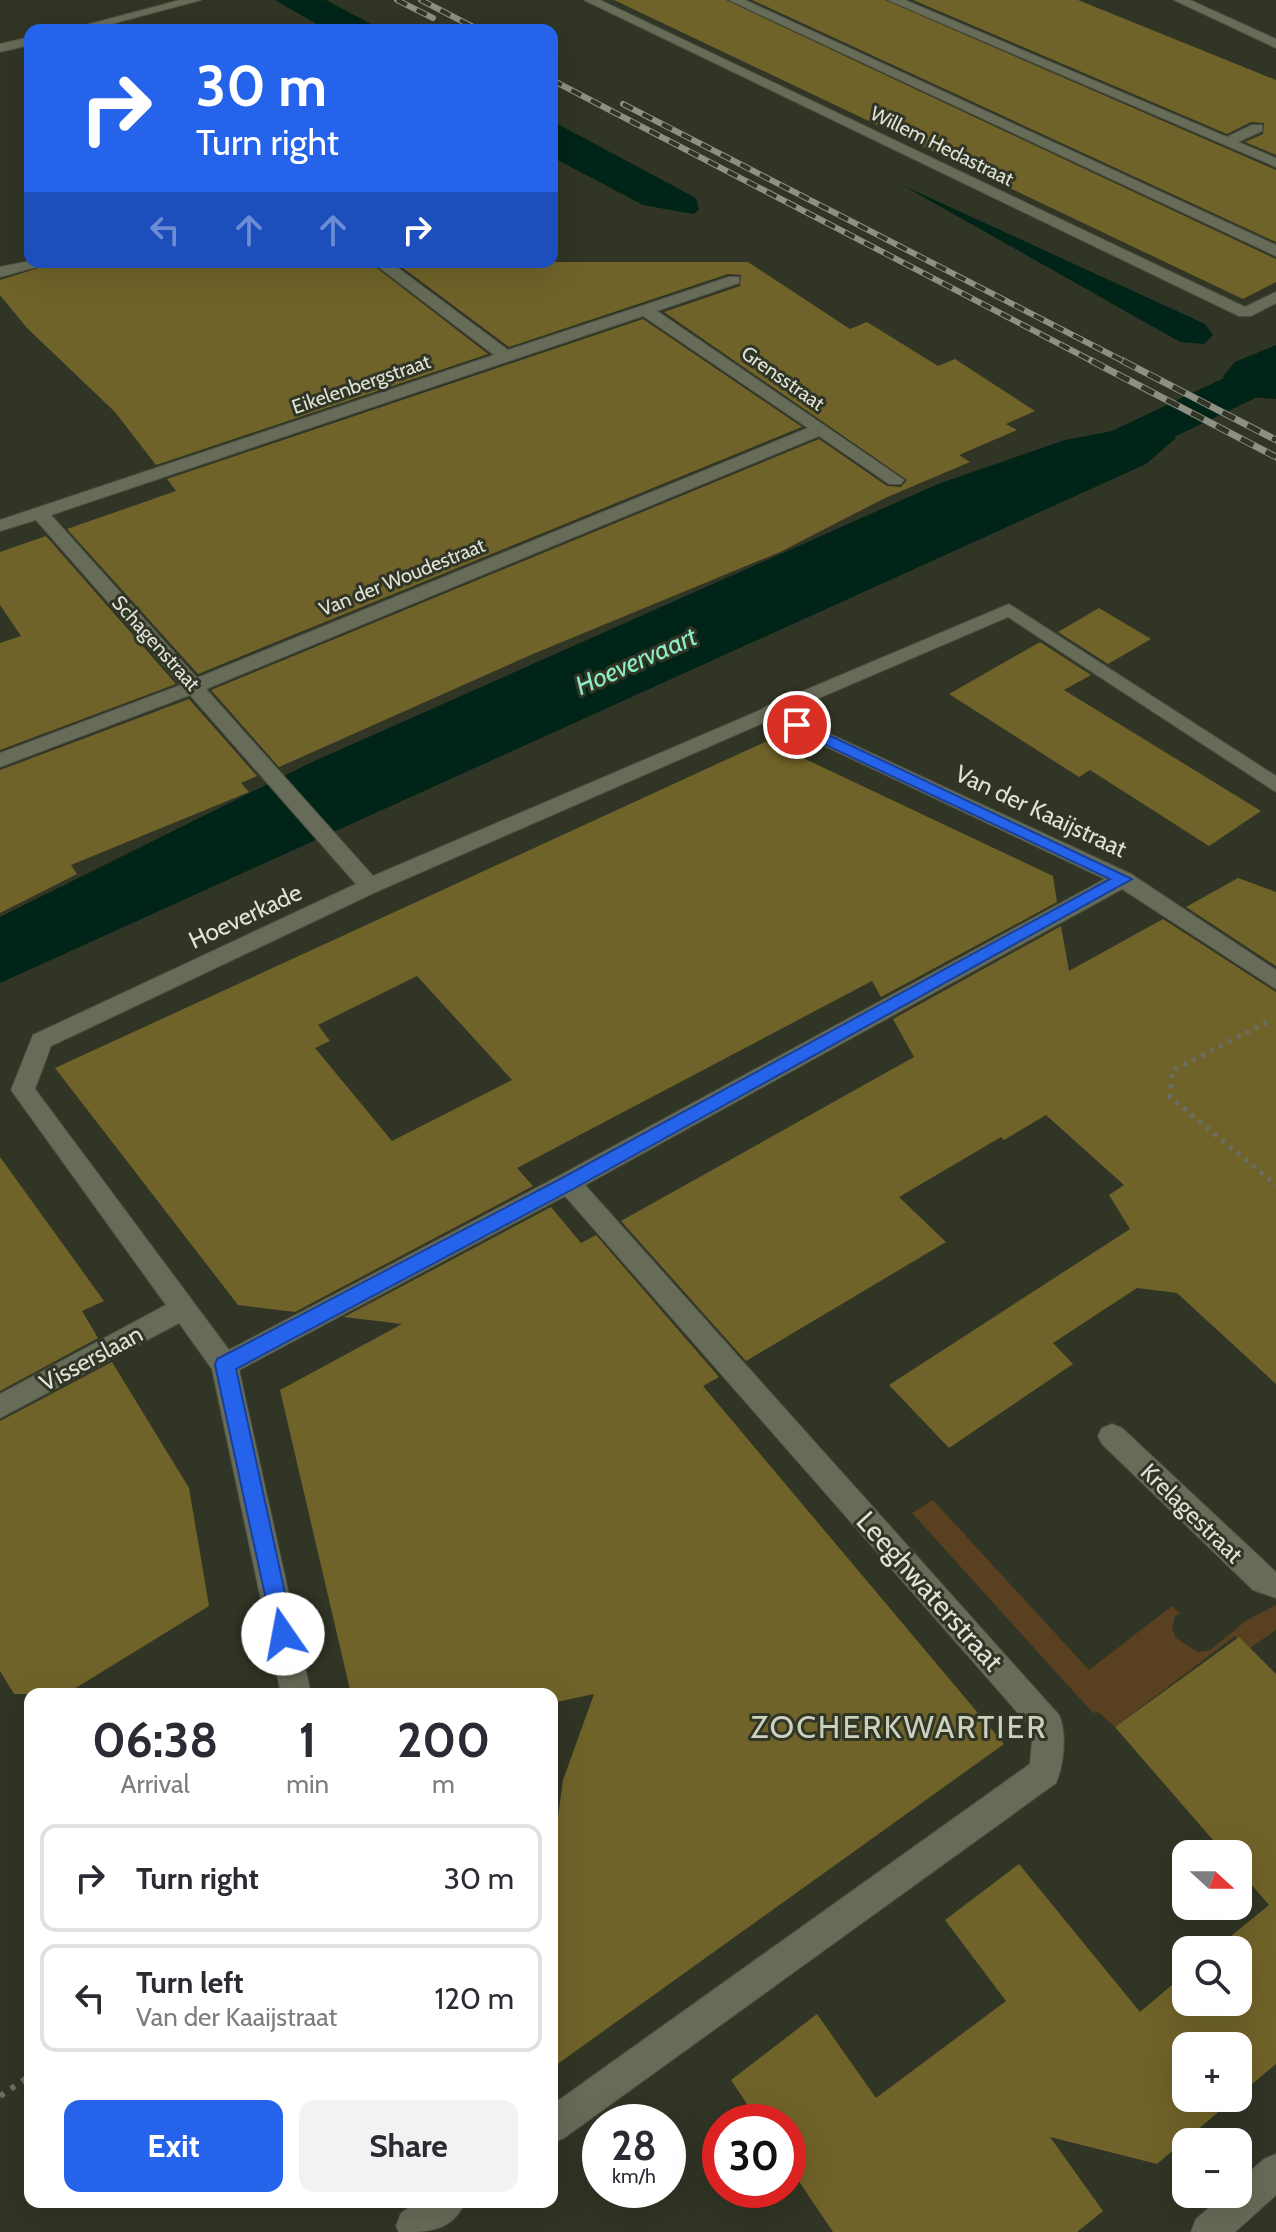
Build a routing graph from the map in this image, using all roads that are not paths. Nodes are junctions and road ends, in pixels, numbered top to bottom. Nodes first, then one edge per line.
1 (195, 0) edge
2 (590, 0) edge
3 (735, 0) edge
4 (894, 0) edge
5 (1180, 0) edge
6 (97, 24) edge
7 (24, 42) edge
8 (1276, 44) edge
9 (0, 48) edge
10 (1257, 128) dead end
11 (1227, 142) junction
12 (1276, 163) edge
13 (1276, 251) edge
14 (24, 267) edge
15 (388, 268) edge
16 (0, 272) edge
17 (734, 280) dead end
18 (1276, 297) edge
19 (647, 311) junction
20 (508, 358) junction
21 (819, 430) junction
22 (895, 480) dead end
23 (40, 514) junction
24 (0, 526) edge
25 (195, 686) junction
26 (770, 712) junction
27 (0, 760) edge
28 (1276, 785) edge
29 (1123, 879) junction
30 (370, 886) junction
31 (1276, 981) edge
32 (568, 1183) junction
33 (182, 1309) junction
34 (225, 1365) junction
35 (0, 1407) edge
36 (1112, 1436) dead end
37 (1276, 1585) edge
38 (295, 1688) edge
39 (558, 2122) edge
40 (1276, 2171) edge
41 (435, 2208) edge
42 (412, 2220) edge
43 (1209, 2232) edge

1 - 6 street
2 - 18 street, Willem Hedastraat
3 - 13 street
4 - 11 street
5 - 8 street
7 - 9 street
10 - 11 street
11 - 12 street
14 - 16 street
15 - 20 street
17 - 19 street, Eikelenbergstraat
19 - 20 street, Eikelenbergstraat
19 - 21 street, Grensstraat
20 - 23 street, Eikelenbergstraat
21 - 22 street, Grensstraat
21 - 25 street, Van der Woudestraat
23 - 24 street, Eikelenbergstraat
23 - 25 street, Schagenstraat
25 - 27 street, Van der Woudestraat
25 - 30 street, Schagenstraat
26 - 28 street, Hoeverkade
26 - 29 street, Van der Kaaijstraat
26 - 30 street, Hoeverkade
29 - 31 street, Van der Kaaijstraat
29 - 32 street
30 - 33 street, Hoeverkade
32 - 34 street
32 - 39 street, Leeghwaterstraat
33 - 34 street
33 - 35 street, Visserslaan
34 - 38 street
36 - 37 street, Krelagestraat
40 - 43 street
41 - 42 street

